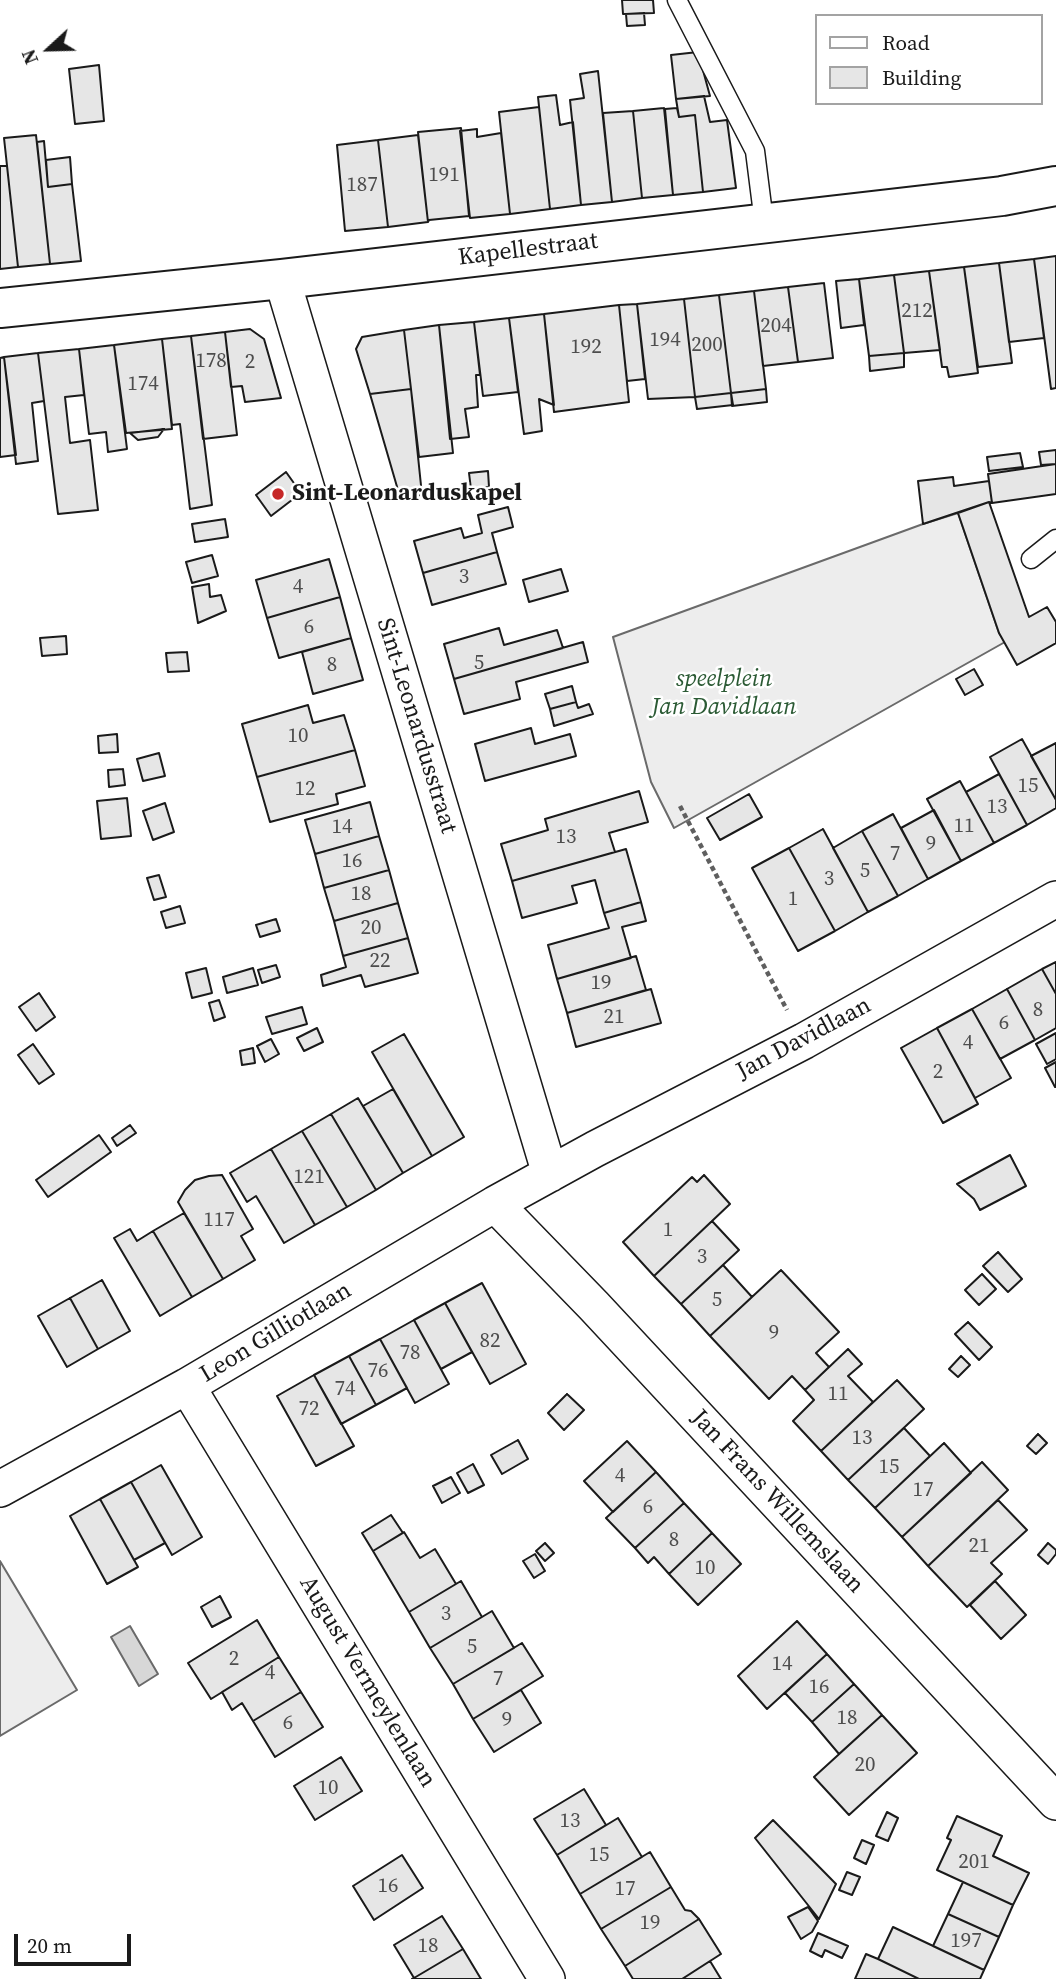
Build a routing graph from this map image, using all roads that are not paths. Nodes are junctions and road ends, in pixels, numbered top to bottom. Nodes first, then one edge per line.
1 (677, 0) edge
2 (1056, 186) edge
3 (764, 222) junction
4 (282, 279) junction
5 (0, 308) edge
6 (1056, 539) edge
7 (1031, 559) dead end
8 (1056, 900) edge
9 (550, 1174) junction
10 (495, 1204) junction
11 (187, 1386) junction
12 (5, 1476) edge
13 (1056, 1802) edge
14 (547, 1979) edge

1 - 3 lane
2 - 3 street, Kapellestraat
3 - 4 street, Kapellestraat
4 - 5 street, Kapellestraat
4 - 9 street, Sint-Leonardusstraat
6 - 7 lane
8 - 9 street, Jan Davidlaan
9 - 10 street, Leon Gilliotlaan
10 - 11 street, Leon Gilliotlaan
10 - 13 street, Jan Frans Willemslaan
11 - 12 street, Leon Gilliotlaan
11 - 14 street, August Vermeylenlaan

